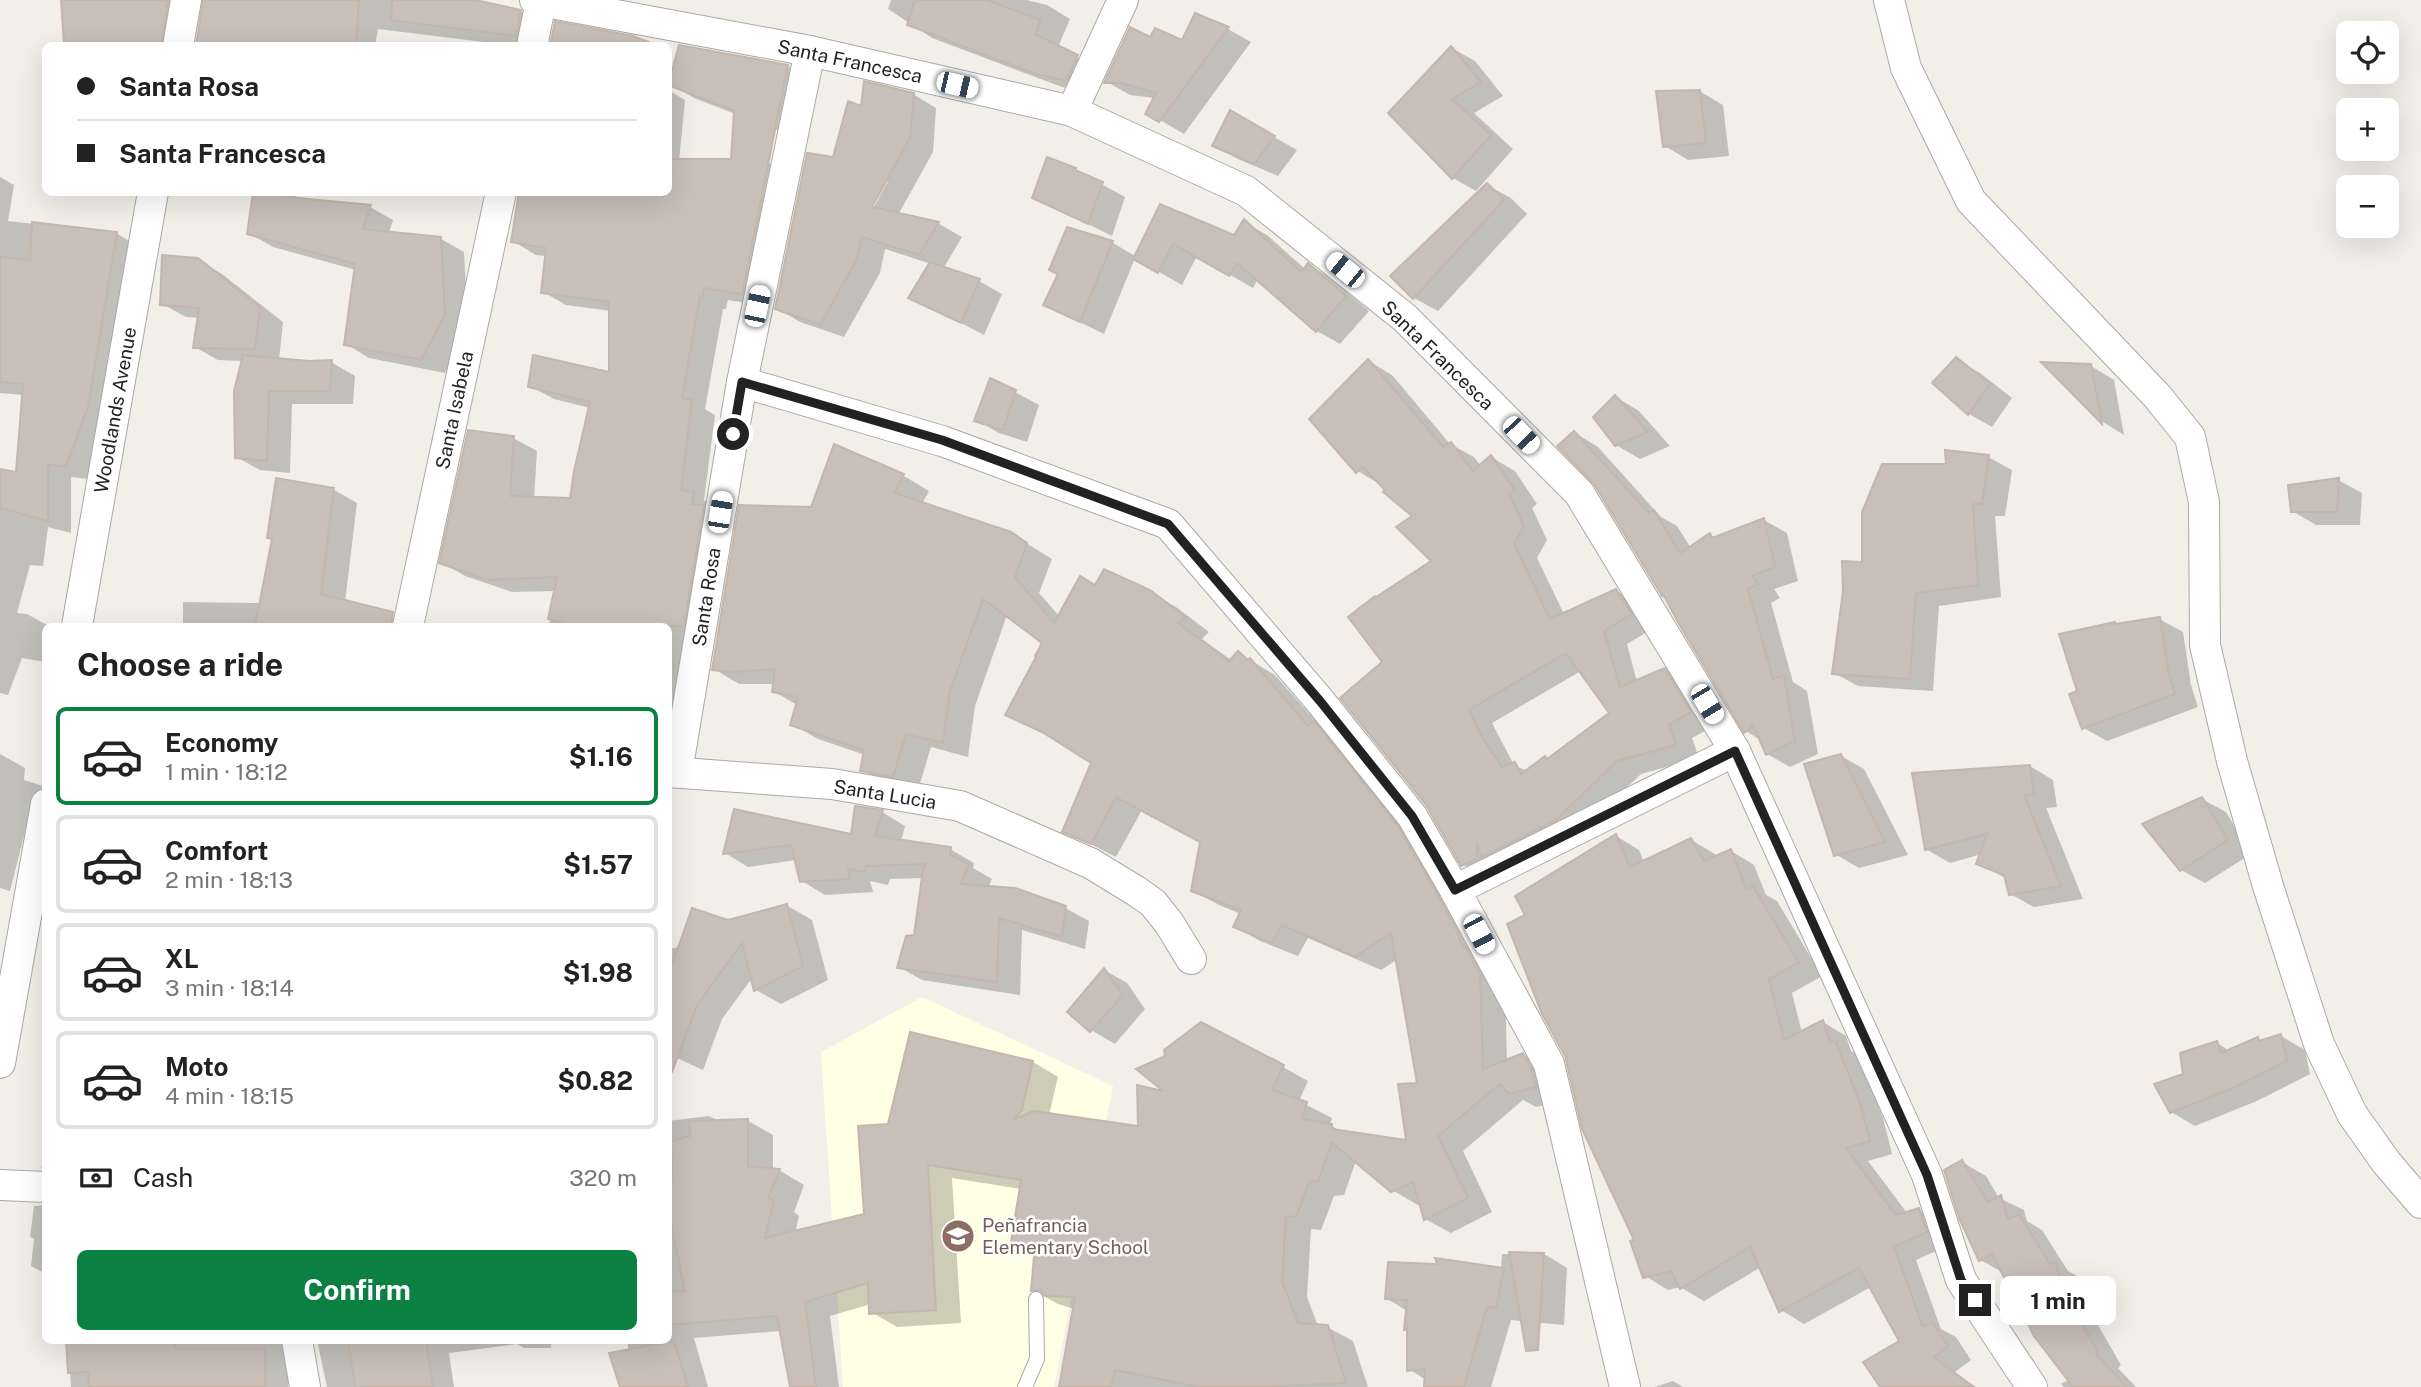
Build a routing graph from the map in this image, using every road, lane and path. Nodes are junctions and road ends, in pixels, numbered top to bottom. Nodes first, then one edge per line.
1 (186, 0) edge
2 (1123, 0) edge
3 (1889, 0) edge
4 (538, 1) edge
5 (179, 42) edge
6 (533, 42) edge
7 (810, 51) junction
8 (1072, 111) junction
9 (152, 196) edge
10 (500, 196) edge
11 (742, 382) junction
12 (78, 623) edge
13 (409, 623) edge
14 (1735, 751) junction
15 (673, 772) edge
16 (42, 827) edge
17 (1455, 890) junction
18 (1191, 959) dead end
19 (0, 1063) edge
20 (0, 1185) edge
21 (42, 1187) edge
22 (2421, 1203) edge
23 (1036, 1299) dead end
24 (298, 1344) edge
25 (305, 1387) edge
26 (1025, 1387) edge
27 (1625, 1387) edge
28 (2032, 1387) edge

1 - 5 street
2 - 8 street
3 - 22 street
4 - 6 street
4 - 7 street, Santa Francesca
7 - 8 street, Santa Francesca
7 - 11 street, Santa Rosa
8 - 14 street, Santa Francesca
9 - 12 street, Woodlands Avenue
10 - 13 street, Santa Isabela
11 - 15 street, Santa Rosa
11 - 17 street
14 - 17 street
14 - 28 street, Santa Francesca
15 - 18 street, Santa Lucia
16 - 19 street
17 - 27 street
20 - 21 street
23 - 26 lane
24 - 25 street

